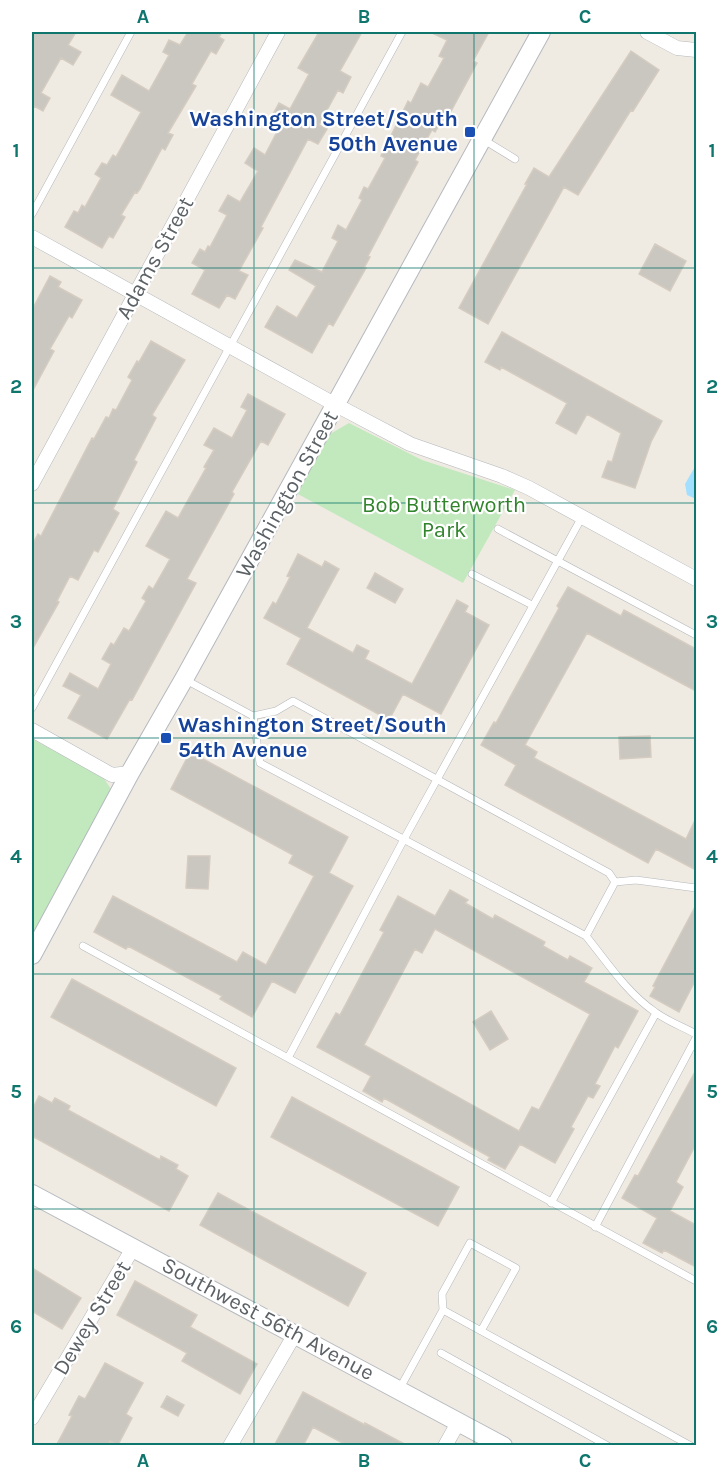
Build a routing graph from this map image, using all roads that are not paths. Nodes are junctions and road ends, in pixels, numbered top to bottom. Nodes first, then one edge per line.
1 (131, 32) edge
2 (278, 32) edge
3 (402, 32) edge
4 (541, 32) edge
5 (647, 32) edge
6 (696, 50) edge
7 (482, 138) junction
8 (515, 159) dead end
9 (32, 214) edge
10 (32, 237) edge
11 (135, 293) junction
12 (230, 346) junction
13 (336, 405) junction
14 (32, 484) edge
15 (582, 517) junction
16 (498, 529) dead end
17 (556, 560) junction
18 (472, 574) dead end
19 (696, 579) edge
20 (532, 605) junction
21 (696, 635) edge
22 (184, 679) junction
23 (32, 708) edge
24 (253, 716) junction
25 (32, 730) edge
26 (130, 773) junction
27 (437, 779) junction
28 (403, 841) junction
29 (615, 882) junction
30 (696, 888) edge
31 (586, 936) junction
32 (83, 946) dead end
33 (32, 955) edge
34 (656, 1013) junction
35 (696, 1036) edge
36 (288, 1058) junction
37 (32, 1194) edge
38 (551, 1203) junction
39 (595, 1227) junction
40 (133, 1248) junction
41 (696, 1281) edge
42 (443, 1310) junction
43 (481, 1331) junction
44 (295, 1334) junction
45 (441, 1353) dead end
46 (400, 1389) junction
47 (32, 1418) edge
48 (459, 1421) junction
49 (230, 1446) edge
50 (444, 1446) edge
51 (503, 1446) edge
52 (608, 1446) edge
53 (691, 1446) edge

1 - 9 lane
2 - 11 street, Adams Street
3 - 12 lane
4 - 7 street, Washington Street
5 - 6 street
7 - 8 lane
7 - 13 street, Washington Street
10 - 11 street
11 - 12 street
11 - 14 street, Adams Street
12 - 13 street
12 - 23 lane
13 - 15 street
13 - 22 street, Washington Street
15 - 17 lane
15 - 19 street
16 - 17 lane
17 - 20 lane
17 - 21 lane
18 - 20 lane
20 - 27 lane
22 - 24 lane
22 - 26 street, Washington Street
24 - 27 lane
24 - 28 lane
25 - 26 street
26 - 33 street, Washington Street
27 - 28 lane
27 - 29 lane
28 - 31 lane
28 - 36 lane
29 - 30 lane
29 - 31 lane
31 - 34 lane
32 - 36 lane
34 - 35 lane
34 - 38 lane
35 - 39 lane
36 - 38 lane
37 - 40 street, Southwest 56th Avenue
38 - 39 lane
39 - 41 lane
40 - 44 street, Southwest 56th Avenue
40 - 47 street, Dewey Street
42 - 43 lane
42 - 43 lane
42 - 46 lane
43 - 53 lane
44 - 46 street, Southwest 56th Avenue
44 - 49 street
45 - 52 lane
46 - 48 street, Southwest 56th Avenue
48 - 50 street
48 - 51 street, Southwest 56th Avenue

